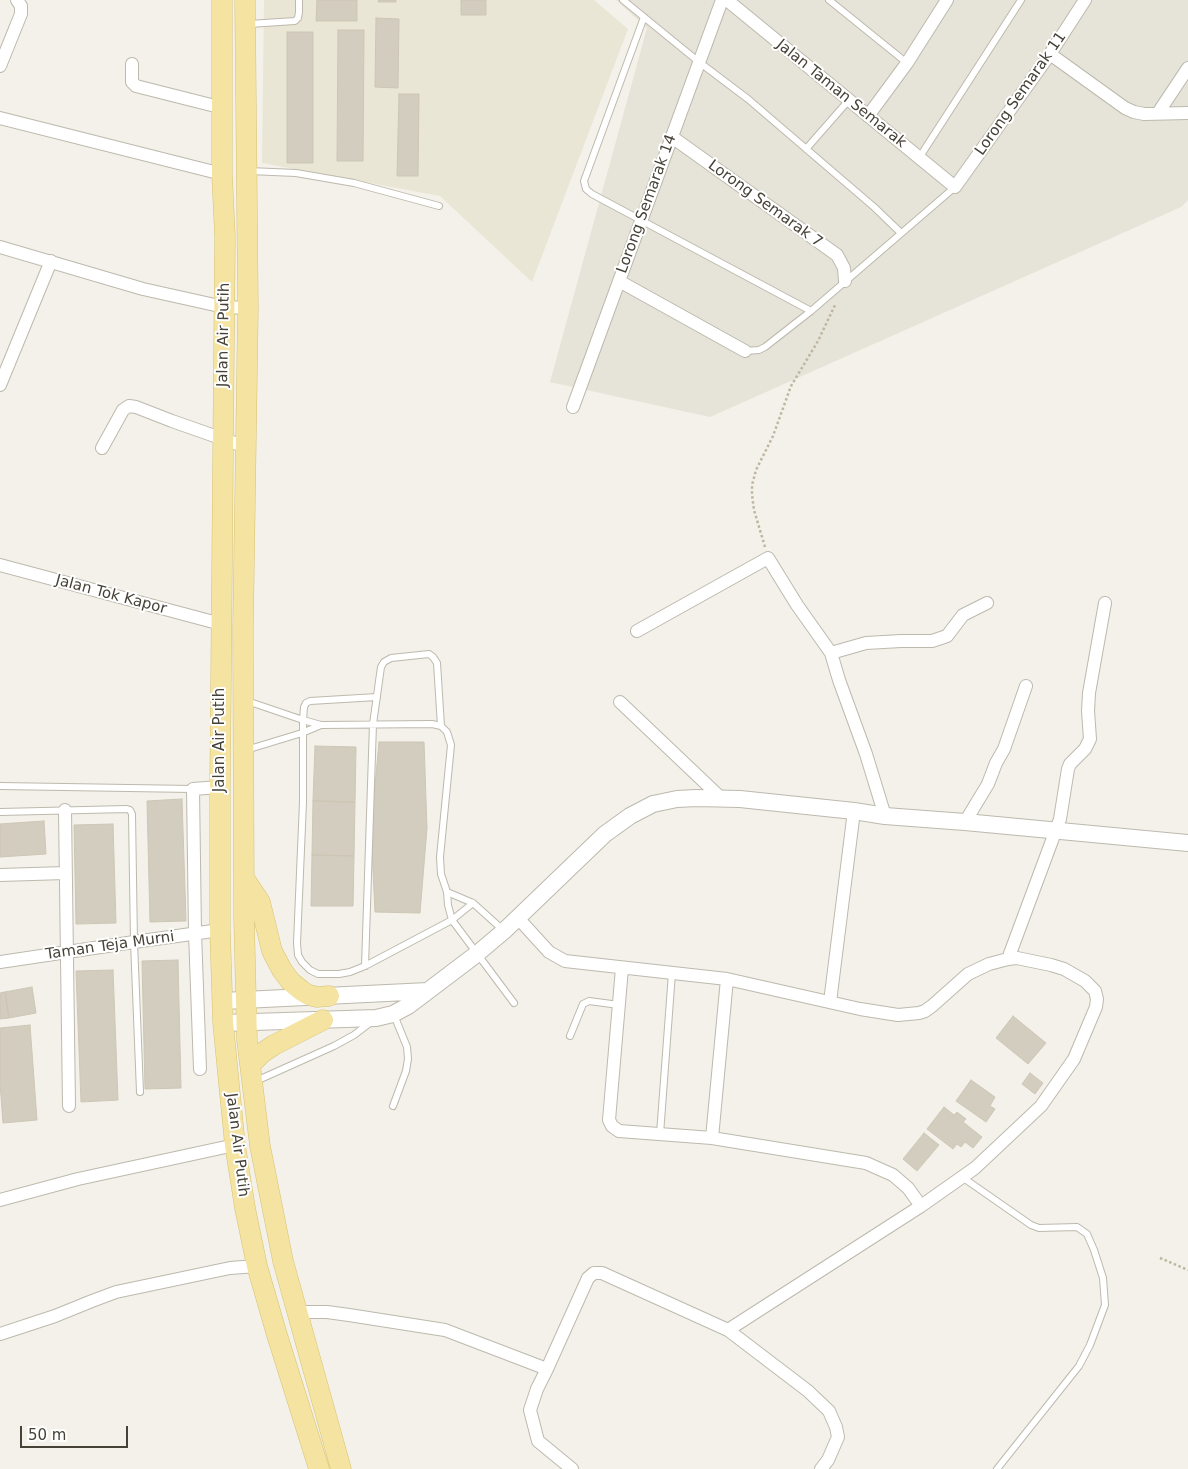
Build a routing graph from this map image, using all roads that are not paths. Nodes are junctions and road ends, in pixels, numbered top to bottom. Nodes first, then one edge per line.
1 (17, 0) edge
2 (222, 0) edge
3 (245, 0) edge
4 (299, 0) edge
5 (623, 0) edge
6 (722, 0) edge
7 (728, 0) edge
8 (829, 0) edge
9 (1020, 0) edge
10 (1085, 0) edge
11 (941, 3) edge
12 (644, 17) junction
13 (246, 25) junction
14 (1050, 54) junction
15 (699, 62) junction
16 (906, 63) junction
17 (132, 64) dead end
18 (0, 66) edge
19 (1188, 68) edge
20 (848, 100) junction
21 (223, 108) junction
22 (1188, 113) edge
23 (1158, 114) junction
24 (868, 116) junction
25 (0, 118) edge
26 (672, 137) junction
27 (806, 149) junction
28 (920, 158) junction
29 (247, 170) junction
30 (222, 174) junction
31 (955, 187) junction
32 (438, 206) dead end
33 (641, 220) junction
34 (901, 233) junction
35 (0, 246) edge
36 (52, 261) junction
37 (619, 281) junction
38 (845, 281) junction
39 (224, 307) junction
40 (248, 308) junction
41 (811, 311) junction
42 (745, 351) joint
43 (0, 385) edge
44 (573, 407) dead end
45 (223, 439) junction
46 (246, 447) junction
47 (102, 448) dead end
48 (0, 565) edge
49 (988, 603) dead end
50 (1105, 604) dead end
51 (221, 624) junction
52 (637, 631) dead end
53 (831, 653) junction
54 (1026, 686) dead end
55 (377, 698) junction
56 (243, 699) junction
57 (620, 702) dead end
58 (303, 720) junction
59 (373, 724) junction
60 (321, 725) junction
61 (442, 726) junction
62 (302, 733) junction
63 (243, 751) junction
64 (0, 786) edge
65 (220, 787) junction
66 (193, 789) junction
67 (721, 798) junction
68 (65, 810) junction
69 (854, 811) junction
70 (0, 812) edge
71 (885, 816) junction
72 (965, 822) junction
73 (1056, 831) junction
74 (1188, 843) edge
75 (65, 874) junction
76 (0, 875) edge
77 (244, 878) junction
78 (447, 892) junction
79 (472, 903) junction
80 (518, 918) junction
81 (452, 920) junction
82 (220, 930) junction
83 (504, 931) junction
84 (195, 933) junction
85 (134, 942) junction
86 (66, 952) junction
87 (478, 953) junction
88 (1008, 959) junction
89 (0, 962) edge
90 (365, 966) junction
91 (622, 968) junction
92 (672, 973) junction
93 (727, 979) junction
94 (428, 991) junction
95 (329, 996) junction
96 (246, 1000) junction
97 (222, 1001) junction
98 (830, 1002) junction
99 (514, 1003) dead end
100 (619, 1006) junction
101 (393, 1014) junction
102 (376, 1018) junction
103 (323, 1020) junction
104 (246, 1022) junction
105 (223, 1023) junction
106 (570, 1036) dead end
107 (200, 1070) dead end
108 (251, 1073) junction
109 (140, 1092) dead end
110 (68, 1106) dead end
111 (393, 1106) dead end
112 (660, 1134) junction
113 (712, 1138) junction
114 (235, 1145) junction
115 (962, 1177) junction
116 (0, 1200) edge
117 (921, 1206) junction
118 (257, 1266) junction
119 (297, 1312) junction
120 (728, 1330) junction
121 (0, 1334) edge
122 (547, 1369) junction
123 (320, 1469) edge
124 (341, 1469) edge
125 (572, 1469) edge
126 (821, 1469) edge
127 (997, 1469) edge

1 - 18 street
2 - 21 main road, Jalan Air Putih
3 - 13 main road, Jalan Air Putih
4 - 13 lane
5 - 12 lane
6 - 15 street, Lorong Semarak 14
7 - 20 street, Jalan Taman Semarak
8 - 16 lane
9 - 28 lane
10 - 14 street, Lorong Semarak 11
11 - 16 street
12 - 15 lane
12 - 33 lane
13 - 29 main road, Jalan Air Putih
14 - 23 street
14 - 31 street, Lorong Semarak 11
15 - 26 street, Lorong Semarak 14
15 - 27 lane
16 - 24 street
17 - 21 street
19 - 23 street
20 - 24 street, Jalan Taman Semarak
20 - 27 lane
21 - 30 main road, Jalan Air Putih
22 - 23 street
24 - 28 street, Jalan Taman Semarak
25 - 30 street
26 - 33 street, Lorong Semarak 14
26 - 38 street, Lorong Semarak 7
27 - 34 lane
28 - 31 street, Jalan Taman Semarak
29 - 32 lane
29 - 40 main road, Jalan Air Putih
30 - 39 main road, Jalan Air Putih
31 - 34 lane
33 - 37 street, Lorong Semarak 14
33 - 41 lane
34 - 38 lane
35 - 36 street
36 - 39 street
36 - 43 street
37 - 42 street
37 - 44 street, Lorong Semarak 14
38 - 41 lane
39 - 40 street
39 - 45 main road, Jalan Air Putih
40 - 46 main road, Jalan Air Putih
41 - 42 lane
45 - 46 street
45 - 47 street
45 - 51 main road, Jalan Air Putih
46 - 56 main road, Jalan Air Putih
48 - 51 street, Jalan Tok Kapor
49 - 53 street
50 - 73 street
51 - 65 main road, Jalan Air Putih
52 - 53 street
53 - 71 street
54 - 72 street
55 - 58 lane
55 - 59 lane
55 - 61 lane
56 - 58 lane
56 - 63 main road, Jalan Air Putih
57 - 67 street
58 - 60 lane
58 - 62 lane
59 - 60 lane
59 - 61 lane
59 - 90 lane
60 - 62 lane
61 - 78 lane
62 - 63 lane
62 - 90 lane
63 - 77 main road, Jalan Air Putih
64 - 66 lane
65 - 66 street
65 - 82 main road, Jalan Air Putih
66 - 84 street
67 - 69 street
67 - 80 street
68 - 70 lane
68 - 75 street
68 - 85 lane
69 - 71 street
69 - 98 street
71 - 72 street
72 - 73 street
73 - 74 street
73 - 88 street
75 - 76 street
75 - 86 street
77 - 95 main road
77 - 96 main road, Jalan Air Putih
78 - 79 lane
78 - 81 lane
79 - 81 lane
79 - 83 lane
80 - 83 street
80 - 91 street
81 - 87 lane
81 - 90 lane
82 - 84 street, Taman Teja Murni
82 - 97 main road, Jalan Air Putih
83 - 87 street
84 - 85 street, Taman Teja Murni
84 - 107 street
85 - 86 street, Taman Teja Murni
85 - 109 lane
86 - 89 street, Taman Teja Murni
86 - 110 street
87 - 94 street
87 - 99 lane
88 - 98 street
88 - 115 street
91 - 92 street
91 - 100 street
92 - 93 street
92 - 112 lane
93 - 98 street
93 - 113 street
94 - 95 street
94 - 101 street
95 - 96 street
96 - 97 street
96 - 104 main road, Jalan Air Putih
97 - 105 main road, Jalan Air Putih
100 - 106 lane
100 - 112 street
101 - 102 street
101 - 111 lane
102 - 103 street
102 - 108 lane
103 - 104 street
103 - 108 main road
104 - 105 street
104 - 108 main road, Jalan Air Putih
105 - 114 main road, Jalan Air Putih
108 - 119 main road, Jalan Air Putih
112 - 113 street
113 - 117 street
114 - 116 street
114 - 118 main road, Jalan Air Putih
115 - 117 street
115 - 127 lane
117 - 120 street
118 - 121 street
118 - 123 main road, Jalan Air Putih
119 - 122 street
119 - 124 main road, Jalan Air Putih
120 - 122 street
120 - 126 street
122 - 125 street

